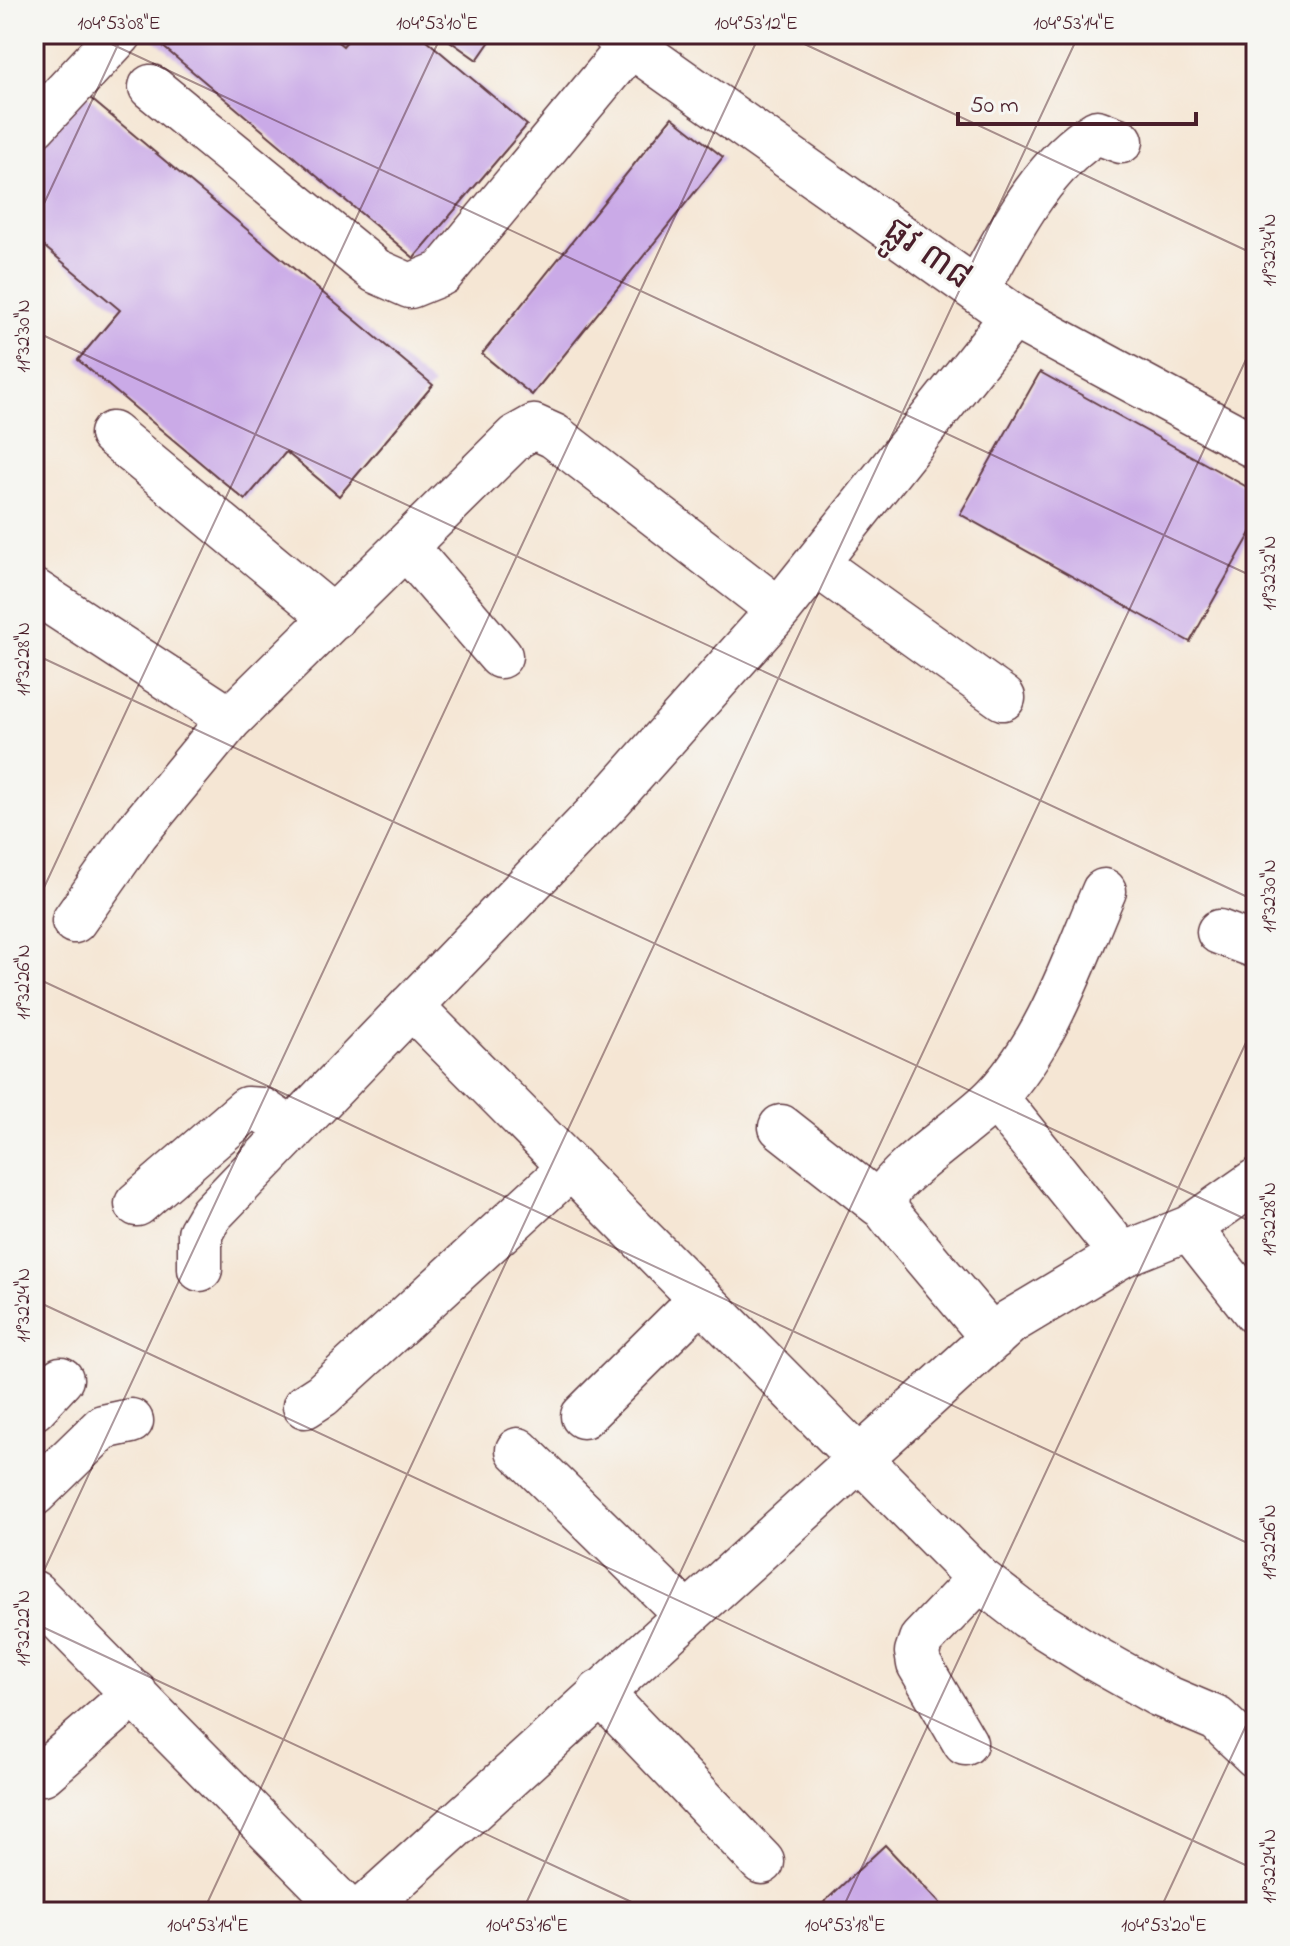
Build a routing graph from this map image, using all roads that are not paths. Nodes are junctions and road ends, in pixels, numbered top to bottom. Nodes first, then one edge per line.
1 (120, 34) edge
2 (629, 38) edge
3 (151, 87) dead end
4 (34, 126) edge
5 (1121, 141) dead end
6 (977, 290) junction
7 (1013, 316) junction
8 (112, 434) dead end
9 (1256, 447) edge
10 (406, 547) junction
11 (816, 564) junction
12 (34, 591) edge
13 (779, 610) junction
14 (334, 618) junction
15 (500, 656) dead end
16 (1003, 698) dead end
17 (230, 719) junction
18 (1104, 891) dead end
19 (74, 921) dead end
20 (411, 1006) junction
21 (995, 1097) junction
22 (781, 1127) dead end
23 (292, 1130) junction
24 (571, 1167) junction
25 (1256, 1181) edge
26 (885, 1202) junction
27 (137, 1204) dead end
28 (1189, 1228) junction
29 (1122, 1255) junction
30 (200, 1269) dead end
31 (701, 1299) junction
32 (1256, 1313) edge
33 (993, 1338) junction
34 (305, 1406) dead end
35 (583, 1416) dead end
36 (131, 1421) dead end
37 (518, 1450) dead end
38 (860, 1460) junction
39 (34, 1494) edge
40 (979, 1579) junction
41 (34, 1593) edge
42 (687, 1615) junction
43 (600, 1692) junction
44 (135, 1693) junction
45 (965, 1743) dead end
46 (1256, 1756) edge
47 (43, 1773) dead end
48 (762, 1862) dead end
49 (342, 1909) edge

1 - 4 street
2 - 3 street
2 - 6 street, ផ្លូវ ៣៨
5 - 6 street
6 - 7 street, ផ្លូវ ៣៨
7 - 9 street, ផ្លូវ ៣៨
7 - 11 street
8 - 14 street
10 - 13 street
10 - 14 street
10 - 15 street
11 - 13 street
11 - 16 street
12 - 17 street
13 - 20 street
14 - 17 street
17 - 19 street
18 - 21 street
20 - 23 street
20 - 24 street
21 - 26 street
21 - 29 street
22 - 26 street
23 - 27 street
23 - 30 street
24 - 31 street
24 - 34 street
25 - 28 street
26 - 33 street
28 - 29 street
28 - 32 street
29 - 33 street
31 - 35 street
31 - 38 street
33 - 38 street
36 - 39 street
37 - 42 street
38 - 40 street
38 - 42 street
40 - 45 street
40 - 46 street
41 - 44 street
42 - 43 street
43 - 48 street
43 - 49 street
44 - 47 street
44 - 49 street

